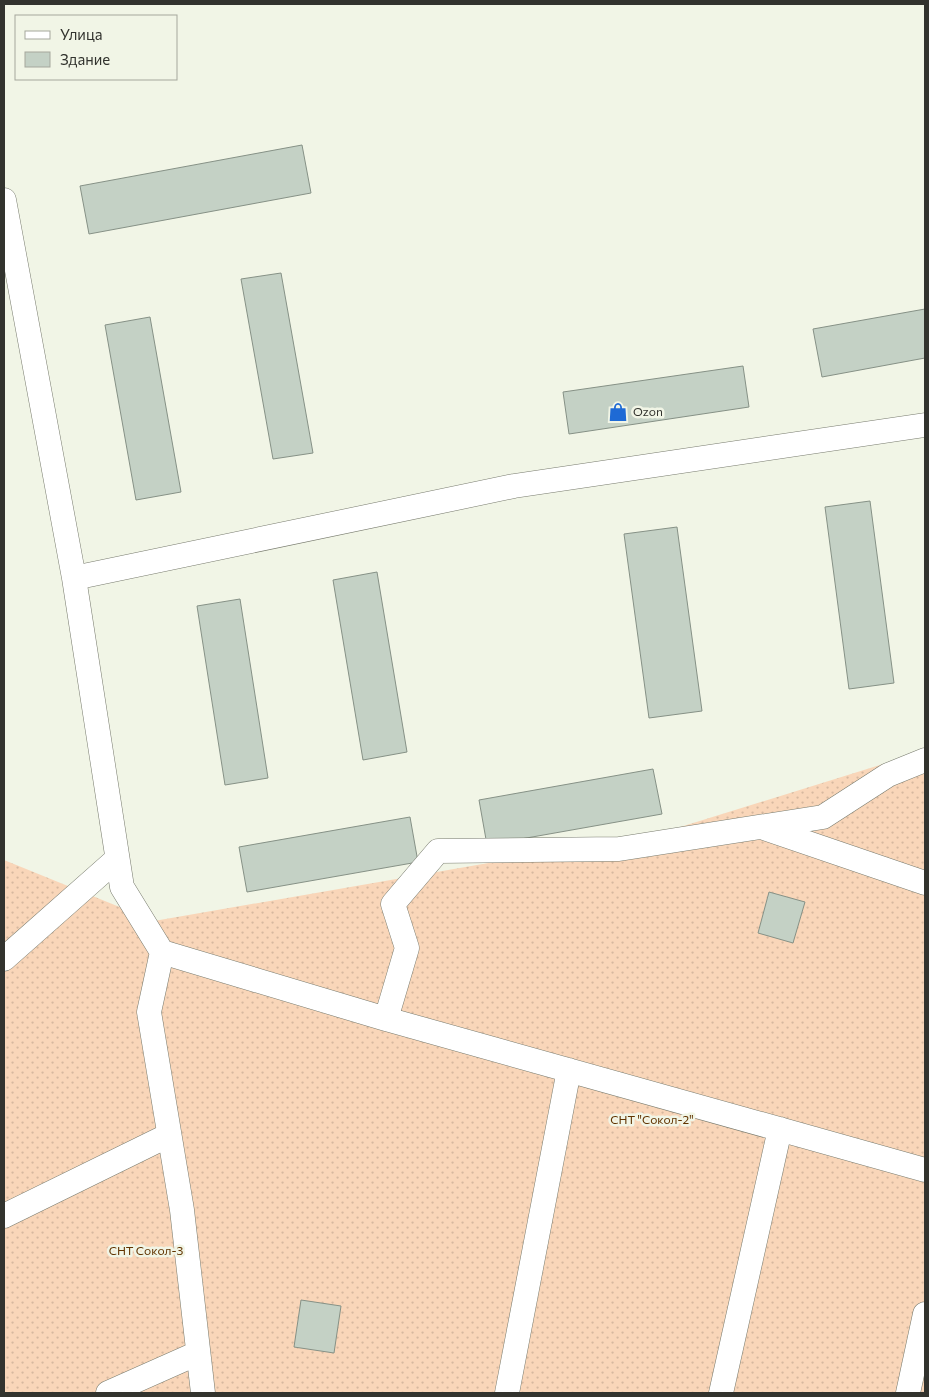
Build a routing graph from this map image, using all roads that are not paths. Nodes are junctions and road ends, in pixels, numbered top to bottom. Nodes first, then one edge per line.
1 (4, 200) edge
2 (925, 425) edge
3 (74, 578) junction
4 (925, 760) edge
5 (823, 817) junction
6 (761, 827) junction
7 (821, 848) junction
8 (117, 858) junction
9 (925, 883) edge
10 (162, 952) junction
11 (4, 959) edge
12 (386, 1019) junction
13 (569, 1070) junction
14 (780, 1129) junction
15 (169, 1135) junction
16 (925, 1170) edge
17 (4, 1216) edge
18 (925, 1314) edge
19 (198, 1354) junction
20 (108, 1393) edge
21 (203, 1393) edge
22 (507, 1393) edge
23 (721, 1393) edge
24 (908, 1393) edge

1 - 3 street
2 - 3 street
3 - 8 street
4 - 5 street
5 - 6 street
5 - 7 street
6 - 7 street
6 - 12 street
7 - 9 street
8 - 10 street
8 - 11 street
10 - 12 street
10 - 15 street
12 - 13 street
13 - 14 street
13 - 22 street
14 - 16 street
14 - 23 street
15 - 17 street
15 - 19 street
18 - 24 street
19 - 20 street
19 - 21 street

